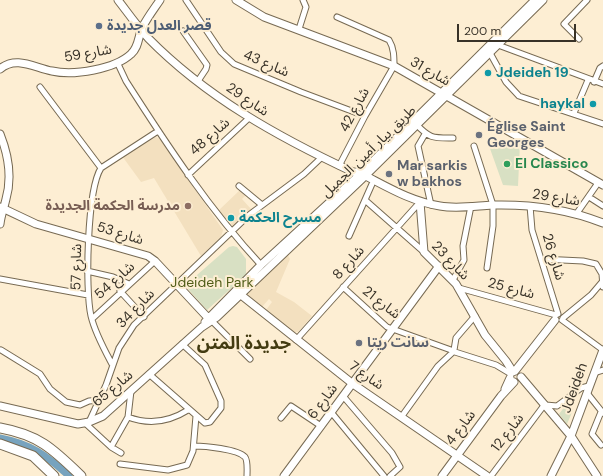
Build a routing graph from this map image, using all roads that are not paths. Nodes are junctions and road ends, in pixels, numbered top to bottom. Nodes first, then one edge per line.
1 (118, 0) edge
2 (160, 0) edge
3 (186, 0) edge
4 (236, 0) edge
5 (303, 0) edge
6 (535, 0) edge
7 (543, 0) edge
8 (587, 0) edge
9 (337, 17) dead end
10 (299, 29) junction
11 (141, 30) junction
12 (183, 31) dead end
13 (148, 38) junction
14 (579, 39) dead end
15 (498, 45) junction
16 (135, 50) junction
17 (490, 53) junction
18 (118, 64) junction
19 (394, 66) junction
20 (603, 66) edge
21 (0, 69) edge
22 (588, 80) junction
23 (198, 81) junction
24 (594, 82) junction
25 (603, 84) edge
26 (40, 87) dead end
27 (443, 95) junction
28 (574, 113) junction
29 (365, 116) junction
30 (249, 118) junction
31 (416, 124) junction
32 (603, 124) edge
33 (158, 131) junction
34 (0, 134) edge
35 (425, 134) junction
36 (453, 138) dead end
37 (474, 146) dead end
38 (322, 157) junction
39 (339, 166) junction
40 (100, 168) junction
41 (188, 175) junction
42 (360, 175) junction
43 (372, 184) junction
44 (600, 184) edge
45 (239, 186) dead end
46 (383, 186) junction
47 (589, 197) junction
48 (366, 200) junction
49 (420, 202) junction
50 (431, 204) junction
51 (262, 205) junction
52 (493, 205) junction
53 (472, 206) junction
54 (530, 206) junction
55 (603, 206) edge
56 (2, 208) edge
57 (577, 213) junction
58 (603, 223) edge
59 (0, 224) edge
60 (396, 228) junction
61 (231, 232) junction
62 (349, 236) dead end
63 (90, 238) junction
64 (424, 252) junction
65 (541, 259) junction
66 (155, 261) junction
67 (261, 265) junction
68 (439, 266) junction
69 (487, 268) dead end
70 (87, 271) junction
71 (0, 279) edge
72 (452, 280) junction
73 (603, 282) edge
74 (129, 284) junction
75 (177, 284) junction
76 (343, 287) junction
77 (603, 287) edge
78 (459, 288) junction
79 (120, 291) junction
80 (238, 292) junction
81 (88, 295) junction
82 (475, 316) junction
83 (144, 317) junction
84 (558, 318) junction
85 (92, 319) junction
86 (210, 319) junction
87 (393, 329) junction
88 (296, 340) junction
89 (182, 344) junction
90 (1, 350) dead end
91 (603, 350) edge
92 (453, 351) junction
93 (250, 359) dead end
94 (112, 364) junction
95 (603, 370) edge
96 (594, 373) junction
97 (150, 374) junction
98 (515, 376) junction
99 (353, 384) junction
100 (589, 386) junction
101 (131, 391) junction
102 (586, 394) junction
103 (343, 396) junction
104 (100, 400) junction
105 (545, 405) junction
106 (2, 407) edge
107 (97, 407) junction
108 (188, 410) junction
109 (331, 412) junction
110 (602, 412) edge
111 (107, 413) junction
112 (196, 416) junction
113 (402, 416) junction
114 (128, 417) junction
115 (281, 418) dead end
116 (87, 422) junction
117 (320, 426) junction
118 (0, 428) edge
119 (571, 436) junction
120 (601, 445) dead end
121 (3, 446) edge
122 (194, 446) junction
123 (111, 447) junction
124 (121, 453) dead end
125 (457, 454) junction
126 (120, 464) dead end
127 (54, 476) edge
128 (81, 476) edge
129 (247, 476) edge
130 (284, 476) edge
131 (384, 476) edge
132 (390, 476) edge
133 (442, 476) edge
134 (487, 476) edge
135 (491, 476) edge
136 (551, 476) edge
137 (597, 476) edge

1 - 11 street, شارع 29
2 - 11 street
3 - 29 street, شارع 43
4 - 10 street, شارع 31
5 - 10 street
6 - 27 street, طريق بيار أمين الجميل
7 - 15 street, طريق بيار أمين الجميل
8 - 14 street
9 - 19 street
10 - 19 street, شارع 31
11 - 13 street, شارع 29
11 - 16 street
12 - 23 street
13 - 16 street, شارع 59
13 - 23 street, شارع 29
15 - 17 street, طريق بيار أمين الجميل
15 - 22 street
16 - 18 street, شارع 59
17 - 27 street, طريق بيار أمين الجميل
17 - 28 street
18 - 21 street, شارع 59
18 - 33 street
19 - 27 street, شارع 31
19 - 29 street, شارع 42
20 - 24 street
22 - 24 street
22 - 28 street
23 - 30 street, شارع 29
24 - 25 street
26 - 40 street
27 - 31 street, طريق بيار أمين الجميل
27 - 42 street, طريق بيار أمين الجميل
27 - 44 street, شارع 31
28 - 32 street
29 - 39 street, شارع 42
30 - 38 street, شارع 29
30 - 41 street, شارع 48
31 - 35 street
31 - 42 street, طريق بيار أمين الجميل
33 - 40 street
33 - 41 street
34 - 56 street
35 - 36 street
35 - 50 street
37 - 52 street
38 - 39 street, شارع 29
38 - 51 street, شارع 34
39 - 42 street, شارع 29
40 - 63 street, شارع 57
41 - 61 street
42 - 43 street, شارع 29
42 - 46 street, شارع 29
42 - 67 street, طريق بيار أمين الجميل
42 - 80 street, طريق بيار أمين الجميل
43 - 46 street, شارع 29
43 - 48 street
44 - 47 street
45 - 51 street
46 - 49 street, شارع 29
47 - 55 street
47 - 57 street
48 - 60 street, شارع 23
48 - 62 street
49 - 50 street, شارع 29
49 - 60 street, شارع 8
49 - 64 street
50 - 53 street, شارع 29
51 - 61 street, شارع 34
52 - 53 street, شارع 29
52 - 54 street, شارع 29
52 - 69 street
53 - 72 street
54 - 57 street, شارع 29
54 - 65 street, شارع 26
56 - 59 street
56 - 63 street, شارع 53
57 - 58 street, شارع 29
60 - 64 street, شارع 23
60 - 76 street, شارع 8
61 - 67 street
61 - 75 street, شارع 34
63 - 66 street, شارع 53
63 - 70 street, شارع 57
64 - 68 street, شارع 23
65 - 73 street
65 - 84 street, شارع 26
66 - 74 street, شارع 54
66 - 75 street, شارع 53
67 - 80 street, طريق بيار أمين الجميل
68 - 72 street, شارع 23
68 - 87 street, شارع 6
70 - 74 street
70 - 81 street, شارع 57
71 - 81 street
72 - 78 street, شارع 23
73 - 77 street
73 - 84 street
74 - 79 street, شارع 54
75 - 83 street, شارع 34
75 - 86 street, شارع 53
76 - 87 street, شارع 21
76 - 88 street, شارع 8
78 - 82 street, شارع 23
78 - 84 street, شارع 25
79 - 83 street
79 - 85 street, شارع 54
80 - 86 street, طريق بيار أمين الجميل
80 - 88 street, شارع 7
81 - 85 street, شارع 57
82 - 92 street
82 - 98 street, شارع 23
83 - 94 street, شارع 34
84 - 91 street
84 - 98 street, شارع 4
85 - 94 street, شارع 57
86 - 89 street, شارع 65
86 - 93 street
87 - 92 street, شارع 21
87 - 99 street, شارع 6
88 - 99 street, شارع 7
89 - 97 street, شارع 65
89 - 112 street
90 - 104 street
91 - 96 street, Jdeideh
92 - 98 street, شارع 21
92 - 113 street
94 - 104 street, شارع 34
95 - 96 street
96 - 100 street, Jdeideh
97 - 101 street, شارع 65
97 - 108 street
98 - 105 street, شارع 23
98 - 125 street, شارع 4
99 - 103 street, شارع 6
99 - 113 street, شارع 7
100 - 102 street, Jdeideh
100 - 105 street
101 - 111 street, شارع 65
101 - 114 street
102 - 110 street
102 - 119 street, Jdeideh
103 - 109 street, شارع 6
103 - 132 street
104 - 107 street, شارع 34
105 - 119 street, شارع 23
105 - 135 street, شارع 12
106 - 116 street, شارع 65
107 - 111 street
107 - 116 street, شارع 34
108 - 112 street
108 - 114 street
109 - 117 street, شارع 6
109 - 131 street
110 - 120 street
111 - 116 street, شارع 65
112 - 122 street
113 - 125 street, شارع 7
114 - 123 street
115 - 117 street
116 - 123 street
117 - 130 street, شارع 6
118 - 128 highway
119 - 136 street, Jdeideh
119 - 137 street, شارع 23
121 - 127 highway
122 - 126 street
122 - 129 street
123 - 124 street
125 - 133 street, شارع 4
125 - 134 street, شارع 7

